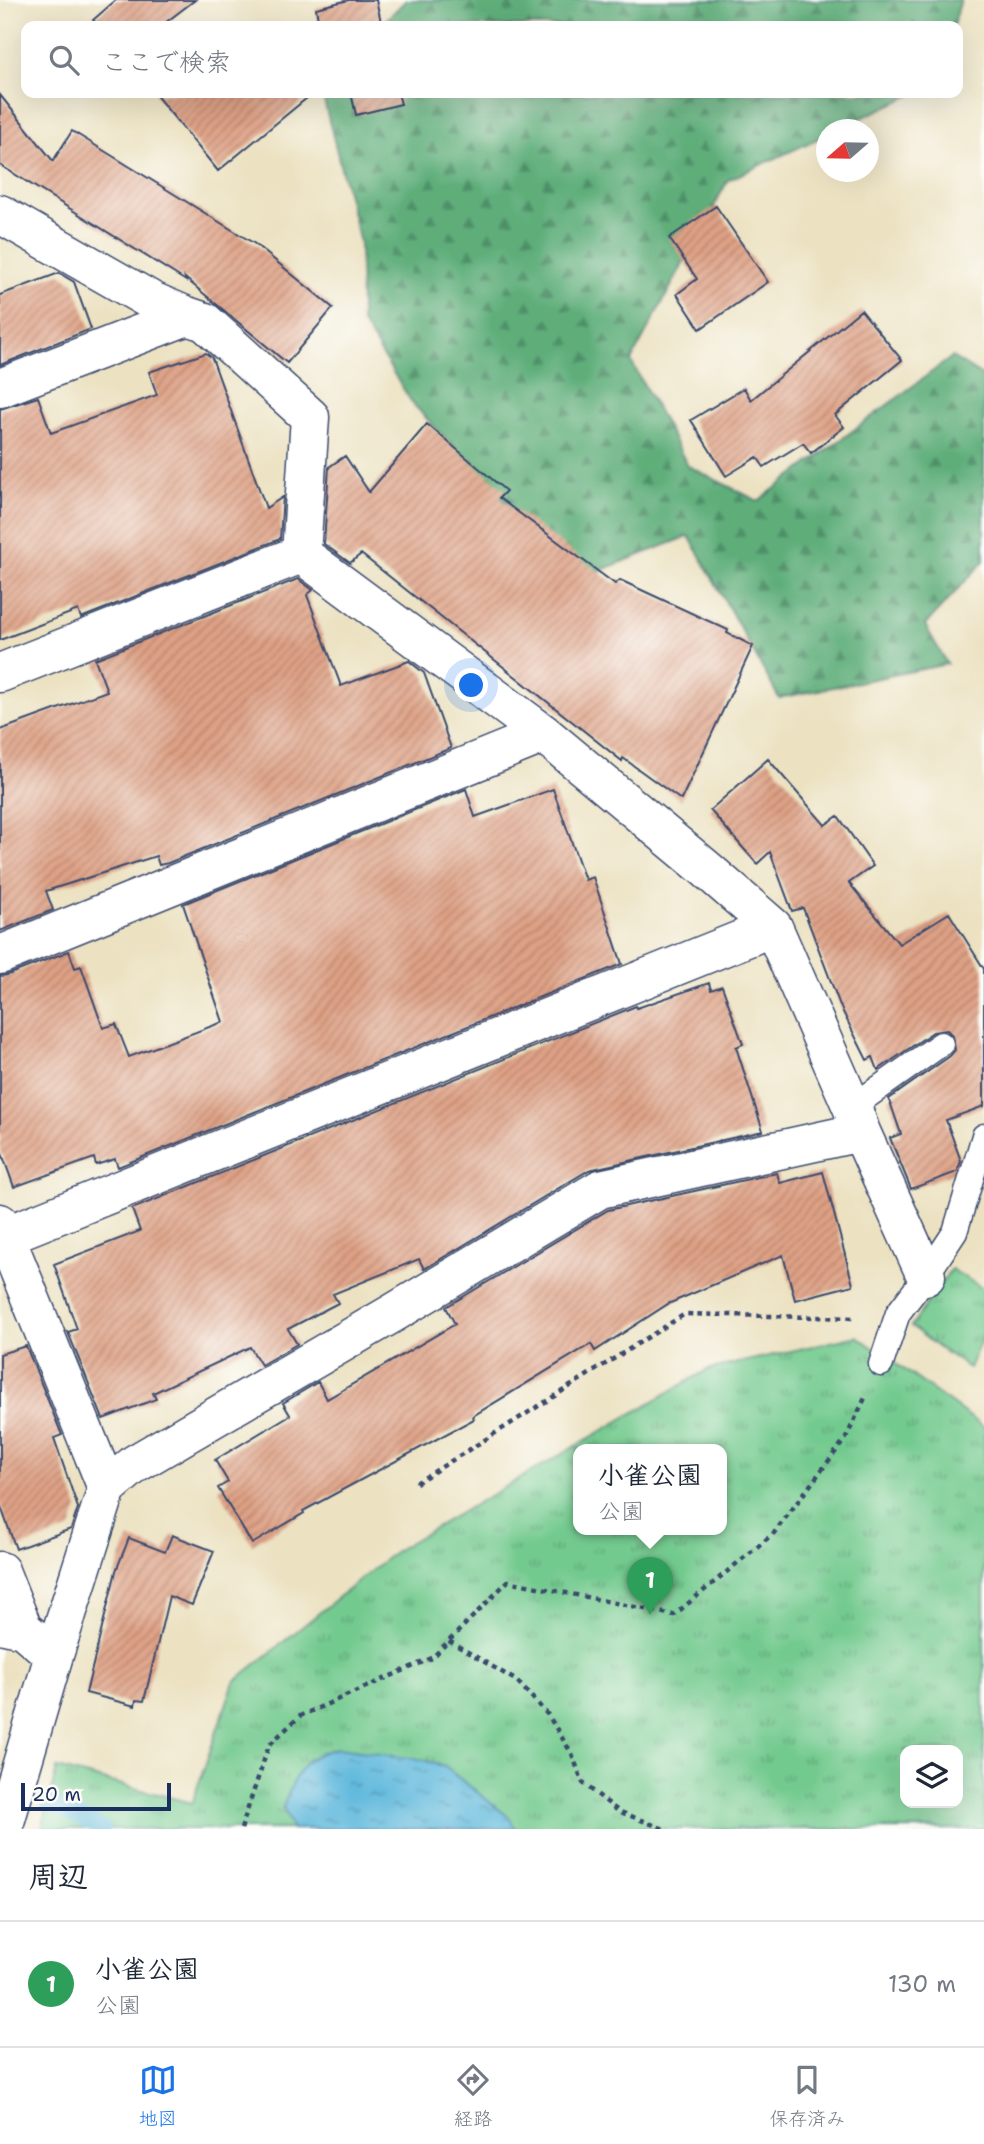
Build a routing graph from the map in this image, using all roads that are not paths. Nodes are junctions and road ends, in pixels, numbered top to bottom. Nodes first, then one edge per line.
1 (0, 214) edge
2 (187, 316) junction
3 (0, 388) edge
4 (301, 554) junction
5 (0, 673) edge
6 (544, 734) junction
7 (772, 927) junction
8 (0, 955) edge
9 (941, 1044) dead end
10 (856, 1120) junction
11 (984, 1136) edge
12 (3, 1230) edge
13 (926, 1276) junction
14 (881, 1364) road end
15 (107, 1488) junction
16 (0, 1571) edge
17 (12, 1626) edge
18 (54, 1655) junction
19 (3, 1829) edge

1 - 2 street
2 - 3 street
2 - 4 street
4 - 5 street
4 - 6 street
6 - 7 street
6 - 8 street
7 - 10 street
7 - 12 street
9 - 10 lane
10 - 13 street
10 - 15 street
11 - 13 lane
12 - 15 street
13 - 14 lane
15 - 18 street
16 - 17 street
17 - 18 street
18 - 19 street

